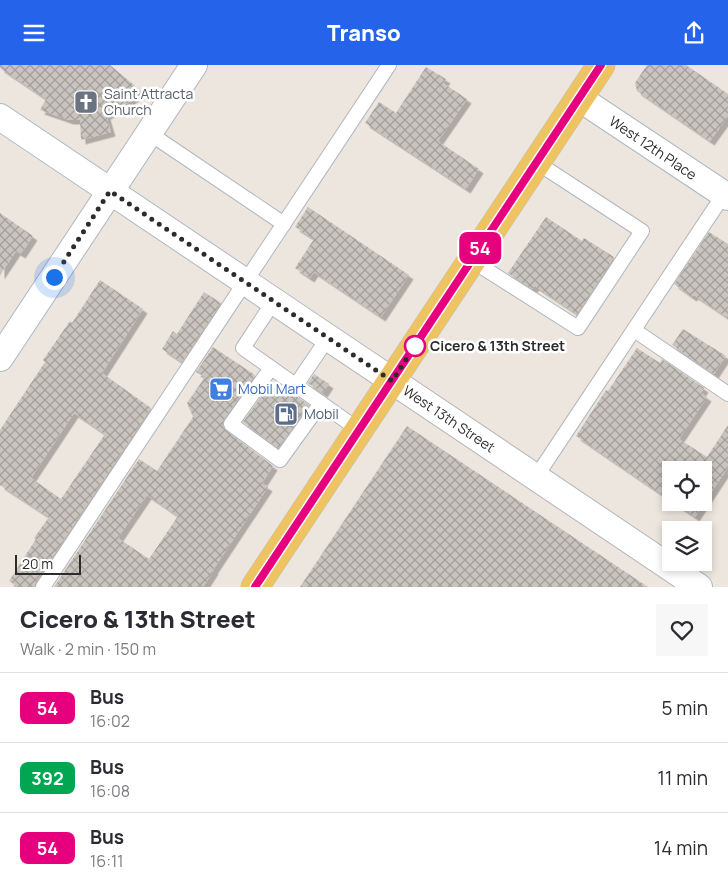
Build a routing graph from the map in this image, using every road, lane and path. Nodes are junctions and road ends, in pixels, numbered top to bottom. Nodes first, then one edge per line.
1 (194, 65) edge
2 (389, 65) edge
3 (601, 65) edge
4 (579, 98) junction
5 (0, 117) edge
6 (149, 133) junction
7 (536, 163) junction
8 (110, 191) junction
9 (727, 193) edge
10 (284, 224) junction
11 (471, 260) junction
12 (245, 282) junction
13 (274, 301) junction
14 (634, 330) junction
15 (328, 338) junction
16 (0, 357) edge
17 (271, 368) junction
18 (392, 381) junction
19 (296, 385) junction
20 (728, 394) edge
21 (321, 403) junction
22 (359, 430) junction
23 (536, 477) junction
24 (43, 587) edge
25 (255, 587) edge
26 (698, 587) edge

1 - 6 street
2 - 10 lane
3 - 4 main road
4 - 7 main road
4 - 9 street, West 12th Place
5 - 8 street, West 13th Street
6 - 8 street
6 - 10 lane
7 - 11 main road
7 - 11 lane
8 - 12 street, West 13th Street
8 - 16 street
9 - 14 lane
10 - 12 lane
11 - 18 main road
12 - 13 street, West 13th Street
12 - 24 lane
13 - 15 street, West 13th Street
13 - 17 lane
14 - 20 lane
14 - 23 lane
15 - 18 street, West 13th Street
15 - 19 lane
17 - 19 lane
17 - 21 lane
18 - 22 main road
18 - 23 street, West 13th Street
19 - 21 lane
21 - 22 lane
22 - 25 main road
23 - 26 street, West 13th Street

